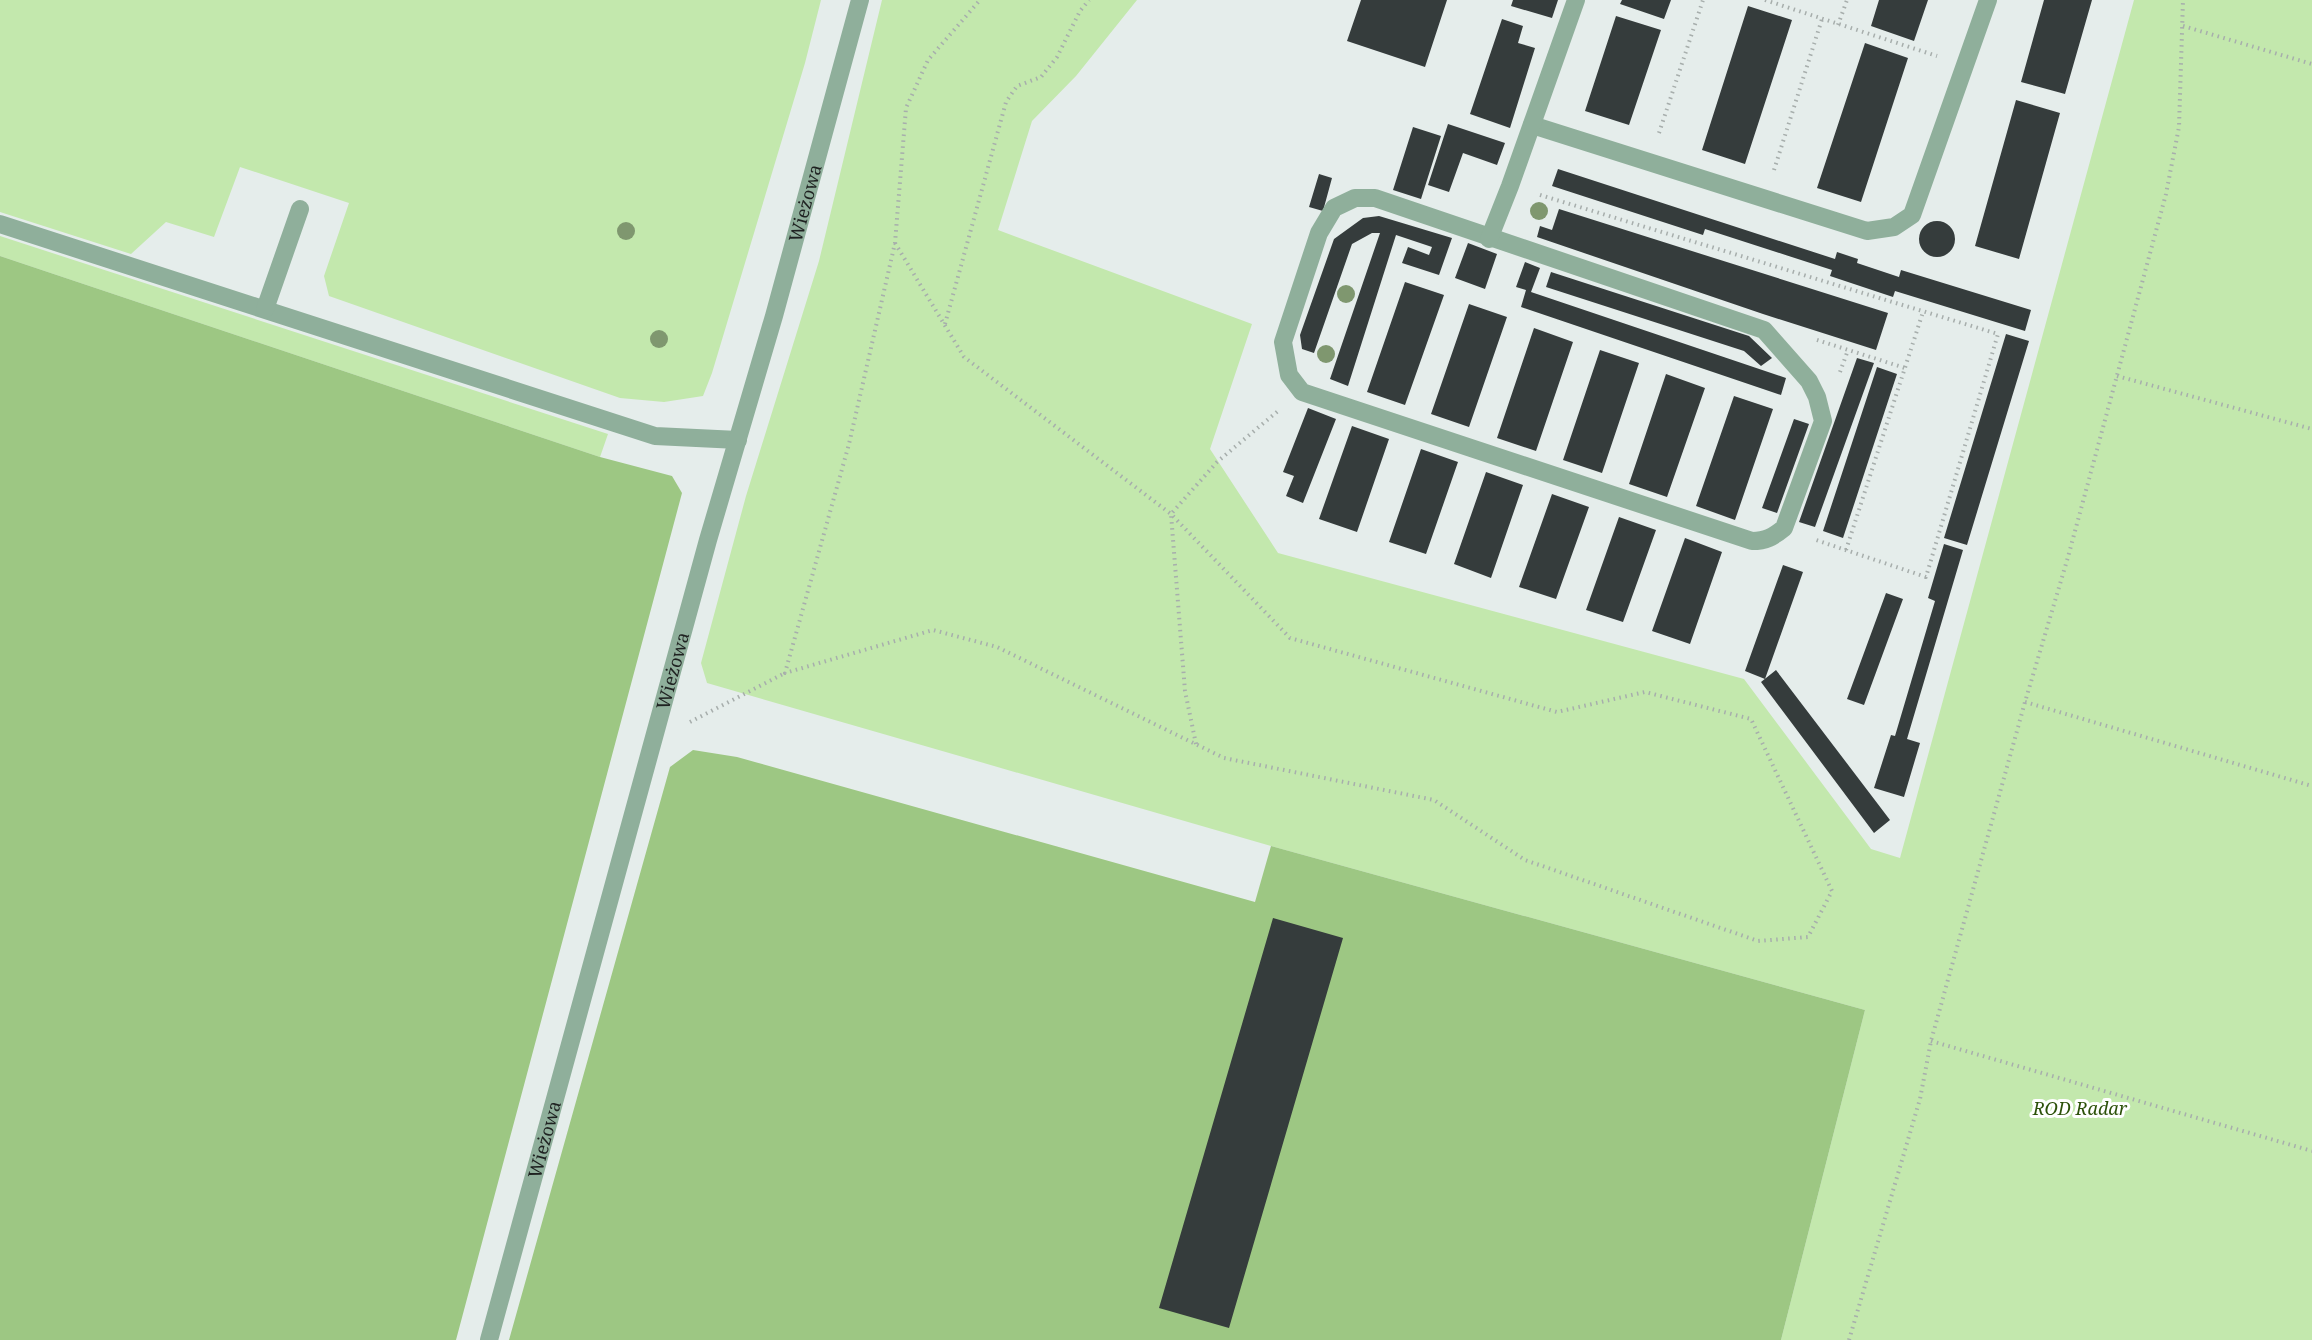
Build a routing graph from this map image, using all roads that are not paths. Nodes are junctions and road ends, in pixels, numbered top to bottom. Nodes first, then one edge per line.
1 (860, 0) edge
2 (1576, 0) edge
3 (1988, 0) edge
4 (1532, 125) junction
5 (300, 209) dead end
6 (0, 224) edge
7 (1489, 238) junction
8 (265, 309) junction
9 (738, 440) junction
10 (489, 1340) edge

1 - 9 lane, Wieżowa
2 - 4 lane
3 - 4 lane
4 - 7 lane
5 - 8 lane
6 - 8 lane
7 - 7 lane
8 - 9 lane
9 - 10 lane, Wieżowa

